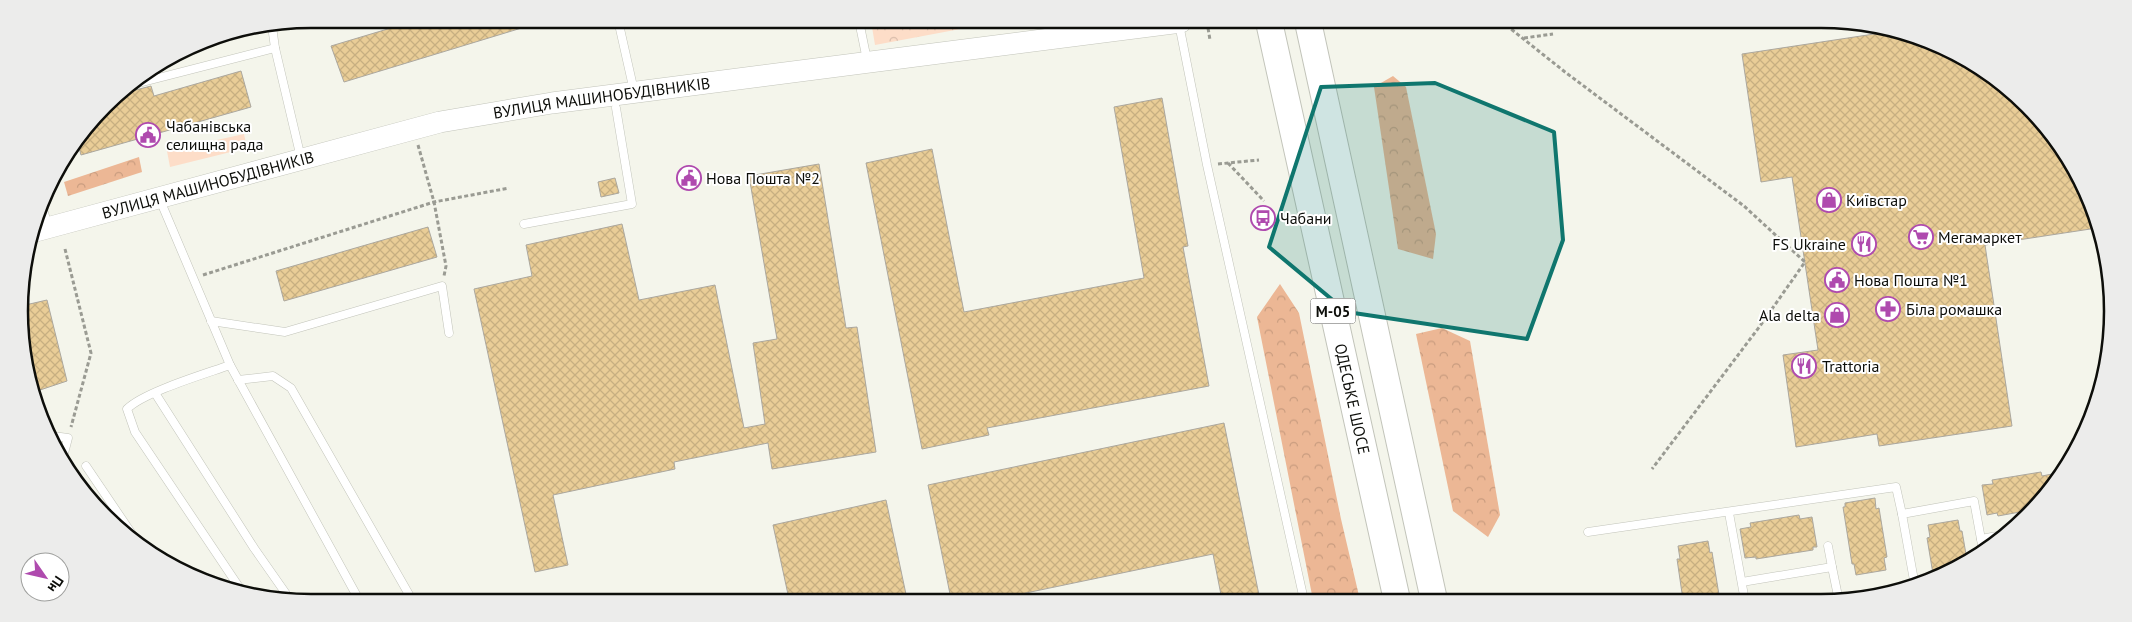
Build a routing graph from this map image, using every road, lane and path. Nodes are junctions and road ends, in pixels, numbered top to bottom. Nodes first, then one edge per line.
1 (620, 28) edge
2 (860, 28) edge
3 (1132, 28) edge
4 (1180, 28) edge
5 (1208, 28) edge
6 (1269, 28) edge
7 (1309, 28) edge
8 (1511, 28) edge
9 (273, 30) edge
10 (1553, 34) dead end
11 (1523, 38) junction
12 (1210, 40) dead end
13 (275, 48) junction
14 (867, 62) junction
15 (144, 82) edge
16 (634, 92) junction
17 (616, 108) dead end
18 (418, 145) dead end
19 (302, 158) junction
20 (1259, 160) dead end
21 (1228, 163) junction
22 (1207, 165) junction
23 (508, 188) dead end
24 (159, 198) junction
25 (1264, 200) dead end
26 (434, 202) junction
27 (524, 224) dead end
28 (42, 229) edge
29 (65, 249) dead end
30 (193, 278) junction
31 (442, 286) junction
32 (211, 321) junction
33 (449, 333) dead end
34 (230, 365) junction
35 (238, 380) junction
36 (155, 393) junction
37 (57, 437) edge
38 (68, 438) junction
39 (64, 452) edge
40 (86, 466) dead end
41 (1652, 469) dead end
42 (1729, 513) junction
43 (1902, 514) junction
44 (126, 525) edge
45 (1588, 532) dead end
46 (1993, 537) edge
47 (1981, 539) junction
48 (1982, 545) edge
49 (1828, 546) dead end
50 (1832, 567) junction
51 (1914, 578) edge
52 (1742, 582) junction
53 (236, 584) edge
54 (286, 593) edge
55 (356, 594) edge
56 (409, 594) edge
57 (1303, 594) edge
58 (1396, 594) edge
59 (1433, 594) edge
60 (1744, 594) edge
61 (1838, 594) edge

1 - 16 lane
2 - 14 lane
3 - 14 street, ВУЛИЦЯ МАШИНОБУДІВНИКІВ
4 - 22 lane
5 - 12 path
6 - 58 highway, ОДЕСЬКЕ ШОСЕ / М-05
7 - 59 highway, М-05
8 - 11 path
9 - 13 lane
10 - 11 path
11 - 41 path
13 - 15 lane
13 - 19 lane
14 - 16 street, ВУЛИЦЯ МАШИНОБУДІВНИКІВ
16 - 19 street, ВУЛИЦЯ МАШИНОБУДІВНИКІВ
17 - 27 lane
18 - 26 path
19 - 24 street, ВУЛИЦЯ МАШИНОБУДІВНИКІВ
20 - 21 path
21 - 22 path
21 - 25 path
22 - 57 lane
23 - 26 path
24 - 28 street, ВУЛИЦЯ МАШИНОБУДІВНИКІВ
24 - 30 lane
26 - 30 path
26 - 31 path
29 - 38 path
30 - 32 lane
31 - 32 lane
31 - 33 lane
32 - 34 lane
34 - 35 lane
34 - 36 lane
35 - 55 lane
35 - 56 lane
36 - 53 lane
36 - 54 lane
37 - 38 lane
38 - 39 lane
40 - 44 lane
42 - 43 lane
42 - 45 lane
42 - 52 lane
43 - 47 lane
43 - 51 lane
46 - 47 lane
47 - 48 lane
49 - 50 lane
50 - 52 lane
50 - 61 lane
52 - 60 lane

